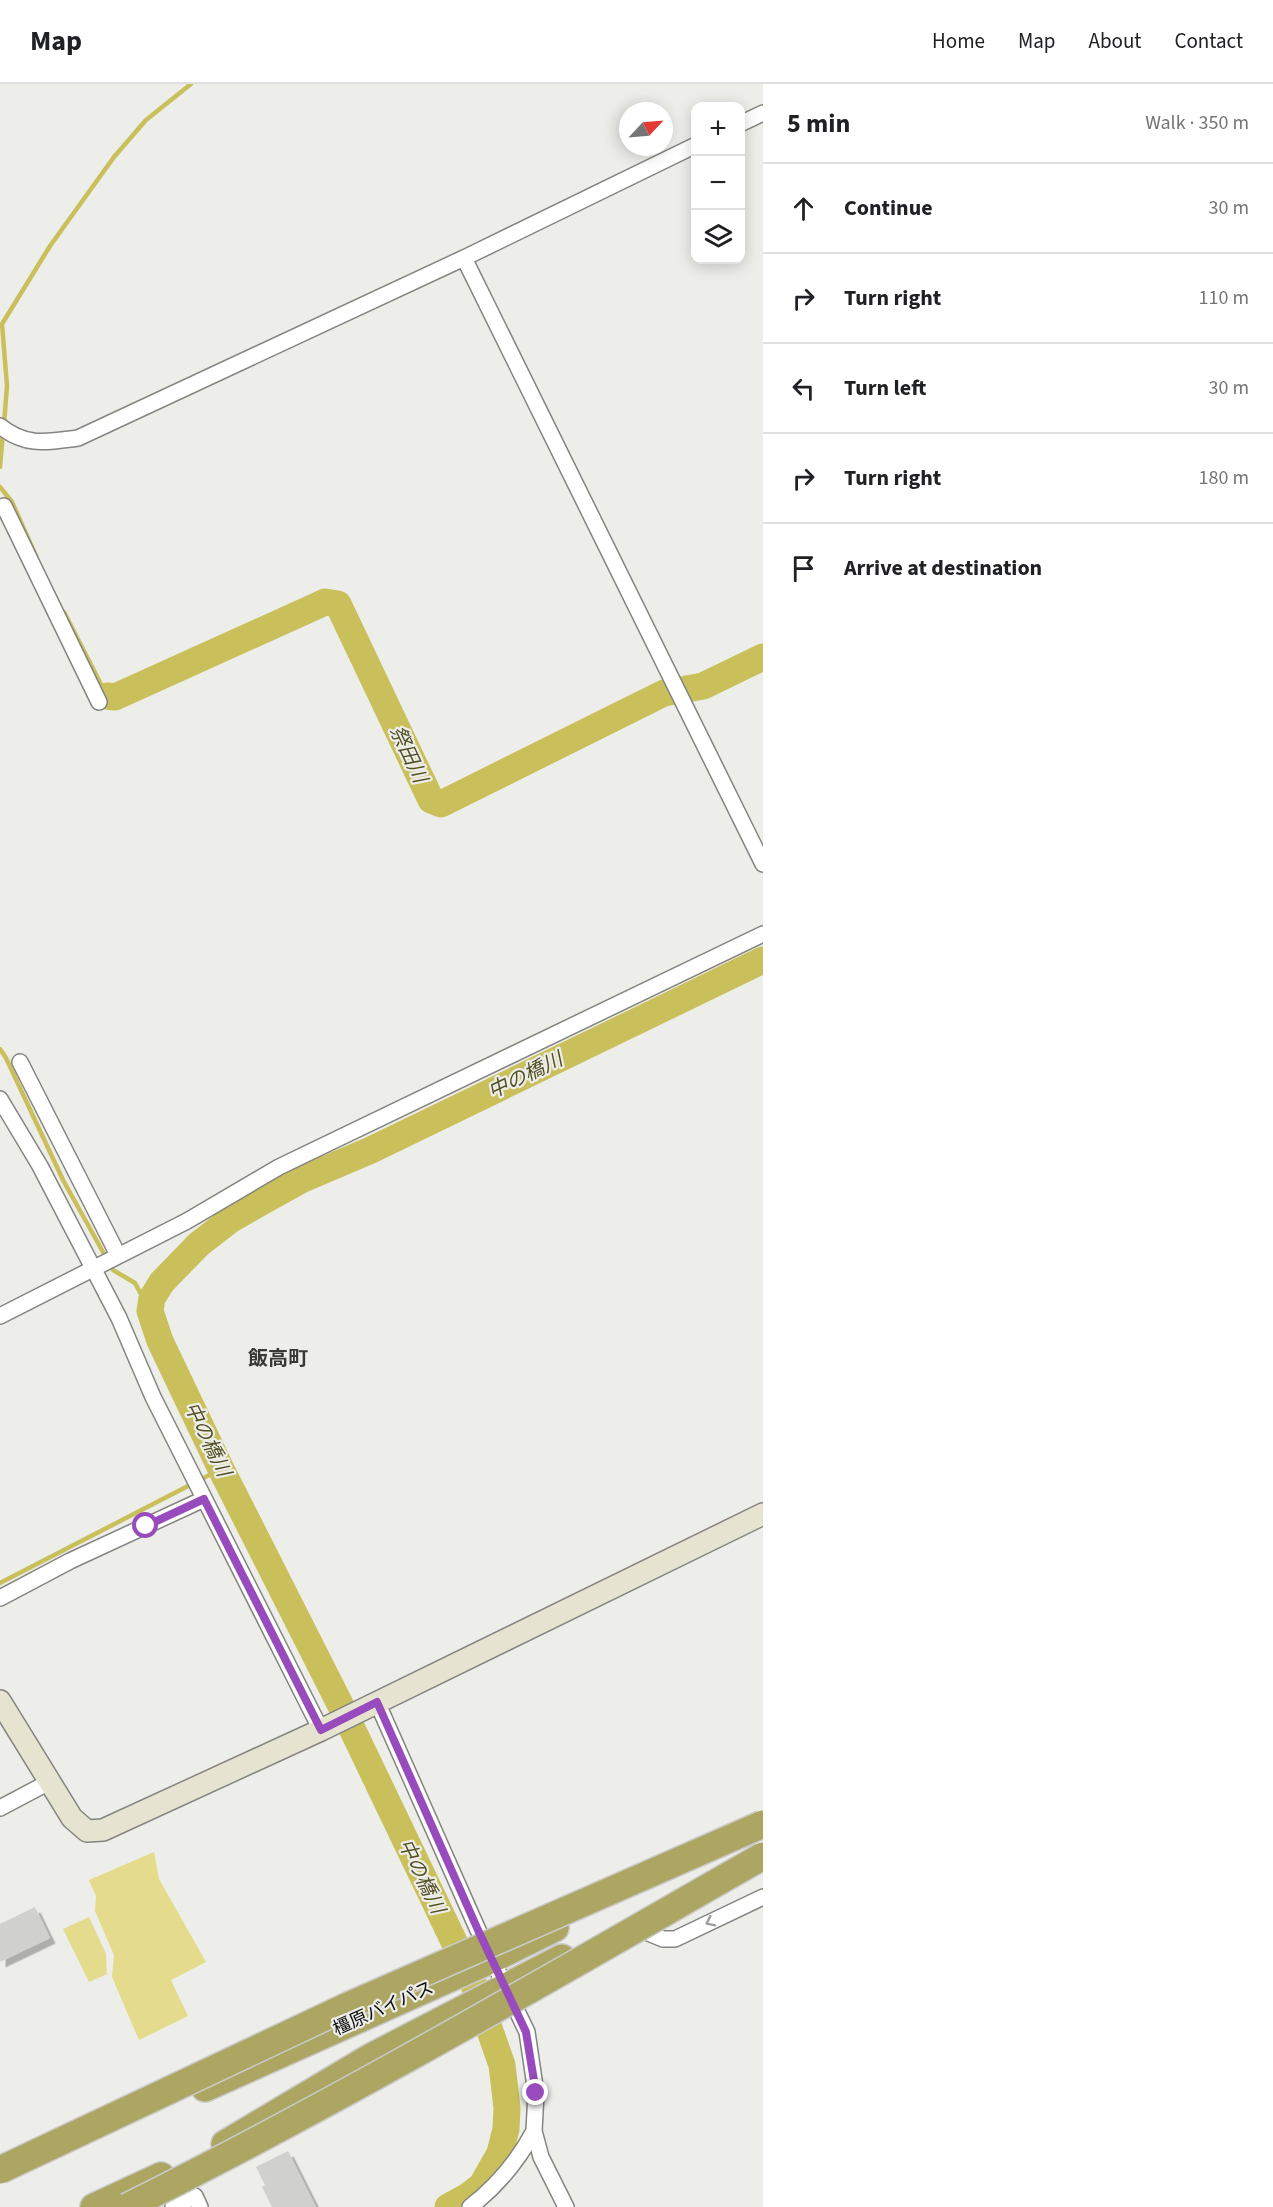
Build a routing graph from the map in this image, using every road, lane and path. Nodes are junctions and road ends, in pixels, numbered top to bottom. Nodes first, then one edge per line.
1 (763, 113) edge
2 (745, 122) edge
3 (691, 147) edge
4 (464, 258) junction
5 (0, 426) edge
6 (0, 508) edge
7 (99, 702) dead end
8 (763, 864) edge
9 (763, 934) edge
10 (20, 1062) dead end
11 (0, 1099) edge
12 (53, 1160) junction
13 (106, 1261) junction
14 (0, 1316) edge
15 (202, 1496) junction
16 (763, 1514) edge
17 (0, 1598) edge
18 (0, 1701) edge
19 (371, 1706) junction
20 (329, 1726) junction
21 (49, 1782) junction
22 (0, 1808) edge
23 (763, 1825) edge
24 (763, 1857) edge
25 (763, 1897) edge
26 (628, 1925) junction
27 (488, 1961) junction
28 (502, 1988) junction
29 (534, 2131) junction
30 (0, 2170) edge
31 (0, 2184) edge
32 (94, 2207) edge
33 (127, 2207) edge
34 (173, 2207) edge
35 (200, 2207) edge
36 (470, 2207) edge
37 (566, 2207) edge

1 - 2 street
3 - 4 street
4 - 5 street
4 - 8 street
6 - 7 street
9 - 13 street
10 - 12 street
11 - 12 street
12 - 13 street
12 - 13 street
13 - 14 street
13 - 15 street
15 - 17 street
15 - 20 street
16 - 19 street
18 - 21 street
19 - 20 street
19 - 27 street
20 - 21 street
21 - 22 street
23 - 27 highway, 橿原バイパス
23 - 30 highway, bridge
24 - 26 highway, 橿原バイパス
24 - 33 highway, bridge
25 -> 26 street
26 - 28 highway, 橿原バイパス
27 - 28 street
27 - 31 highway, 橿原バイパス
28 - 29 street
28 - 32 highway, 橿原バイパス
29 - 36 street
29 - 37 street
34 - 35 street

